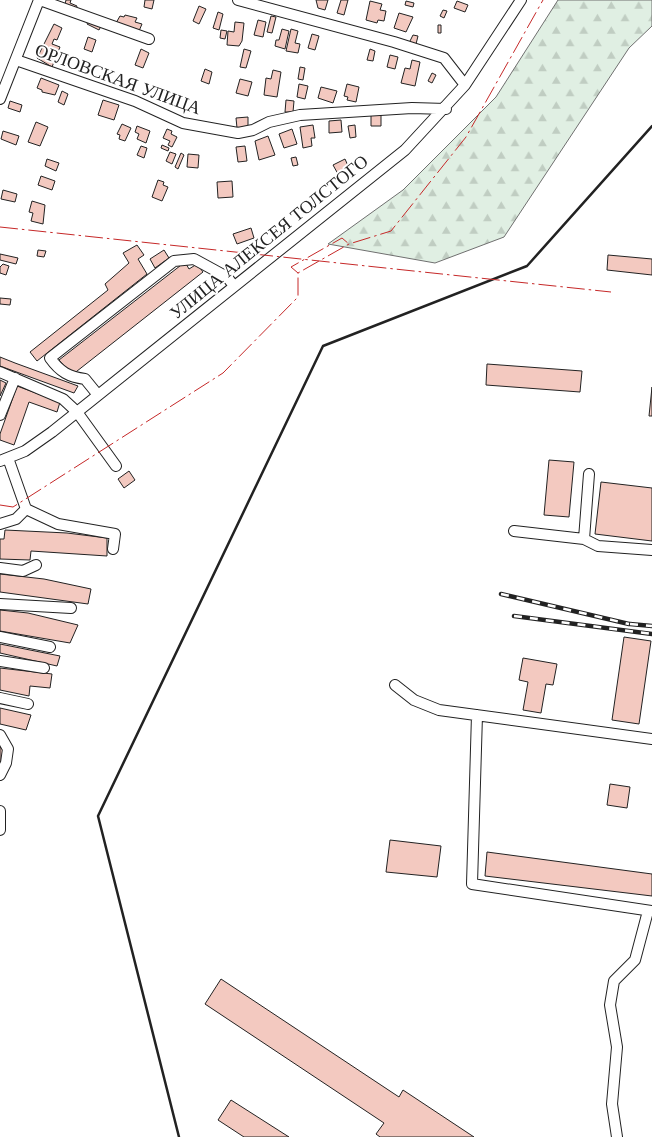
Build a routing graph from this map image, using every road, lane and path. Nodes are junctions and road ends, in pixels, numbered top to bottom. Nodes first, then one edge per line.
1 (39, 0) edge
2 (238, 0) edge
3 (521, 0) edge
4 (149, 39) dead end
5 (16, 60) junction
6 (465, 85) junction
7 (0, 99) edge
8 (446, 109) junction
9 (234, 286) junction
10 (0, 372) edge
11 (15, 378) junction
12 (98, 395) junction
13 (77, 412) junction
14 (0, 415) edge
15 (4, 460) edge
16 (116, 466) dead end
17 (589, 474) dead end
18 (26, 509) junction
19 (0, 524) edge
20 (514, 531) dead end
21 (584, 539) junction
22 (113, 549) dead end
23 (652, 550) edge
24 (36, 565) dead end
25 (0, 568) edge
26 (0, 604) edge
27 (71, 608) dead end
28 (0, 637) edge
29 (50, 647) dead end
30 (0, 661) edge
31 (44, 668) dead end
32 (395, 685) dead end
33 (0, 698) edge
34 (28, 704) dead end
35 (477, 715) junction
36 (0, 735) edge
37 (652, 739) edge
38 (0, 775) edge
39 (0, 811) edge
40 (0, 830) edge
41 (650, 911) edge
42 (617, 1137) edge

1 - 4 street
1 - 5 street, ОРЛОВСКАЯ УЛИЦА
2 - 6 street
3 - 6 street, УЛИЦА АЛЕКСЕЯ ТОЛСТОГО
5 - 7 street, ОРЛОВСКАЯ УЛИЦА
5 - 8 street, ОРЛОВСКАЯ УЛИЦА
6 - 8 street, УЛИЦА АЛЕКСЕЯ ТОЛСТОГО
8 - 9 street, УЛИЦА АЛЕКСЕЯ ТОЛСТОГО
9 - 12 street, УЛИЦА АЛЕКСЕЯ ТОЛСТОГО
9 - 12 street
10 - 11 street
11 - 13 street
11 - 14 street
12 - 13 street, УЛИЦА АЛЕКСЕЯ ТОЛСТОГО
13 - 15 street, УЛИЦА АЛЕКСЕЯ ТОЛСТОГО
13 - 16 street
15 - 18 street
17 - 21 street
18 - 19 street
18 - 22 street
20 - 21 street
21 - 23 street
24 - 25 street
26 - 27 street
28 - 29 street
30 - 31 street
32 - 35 street
33 - 34 street
35 - 37 street
35 - 41 street
36 - 38 street
39 - 40 street
41 - 42 street

